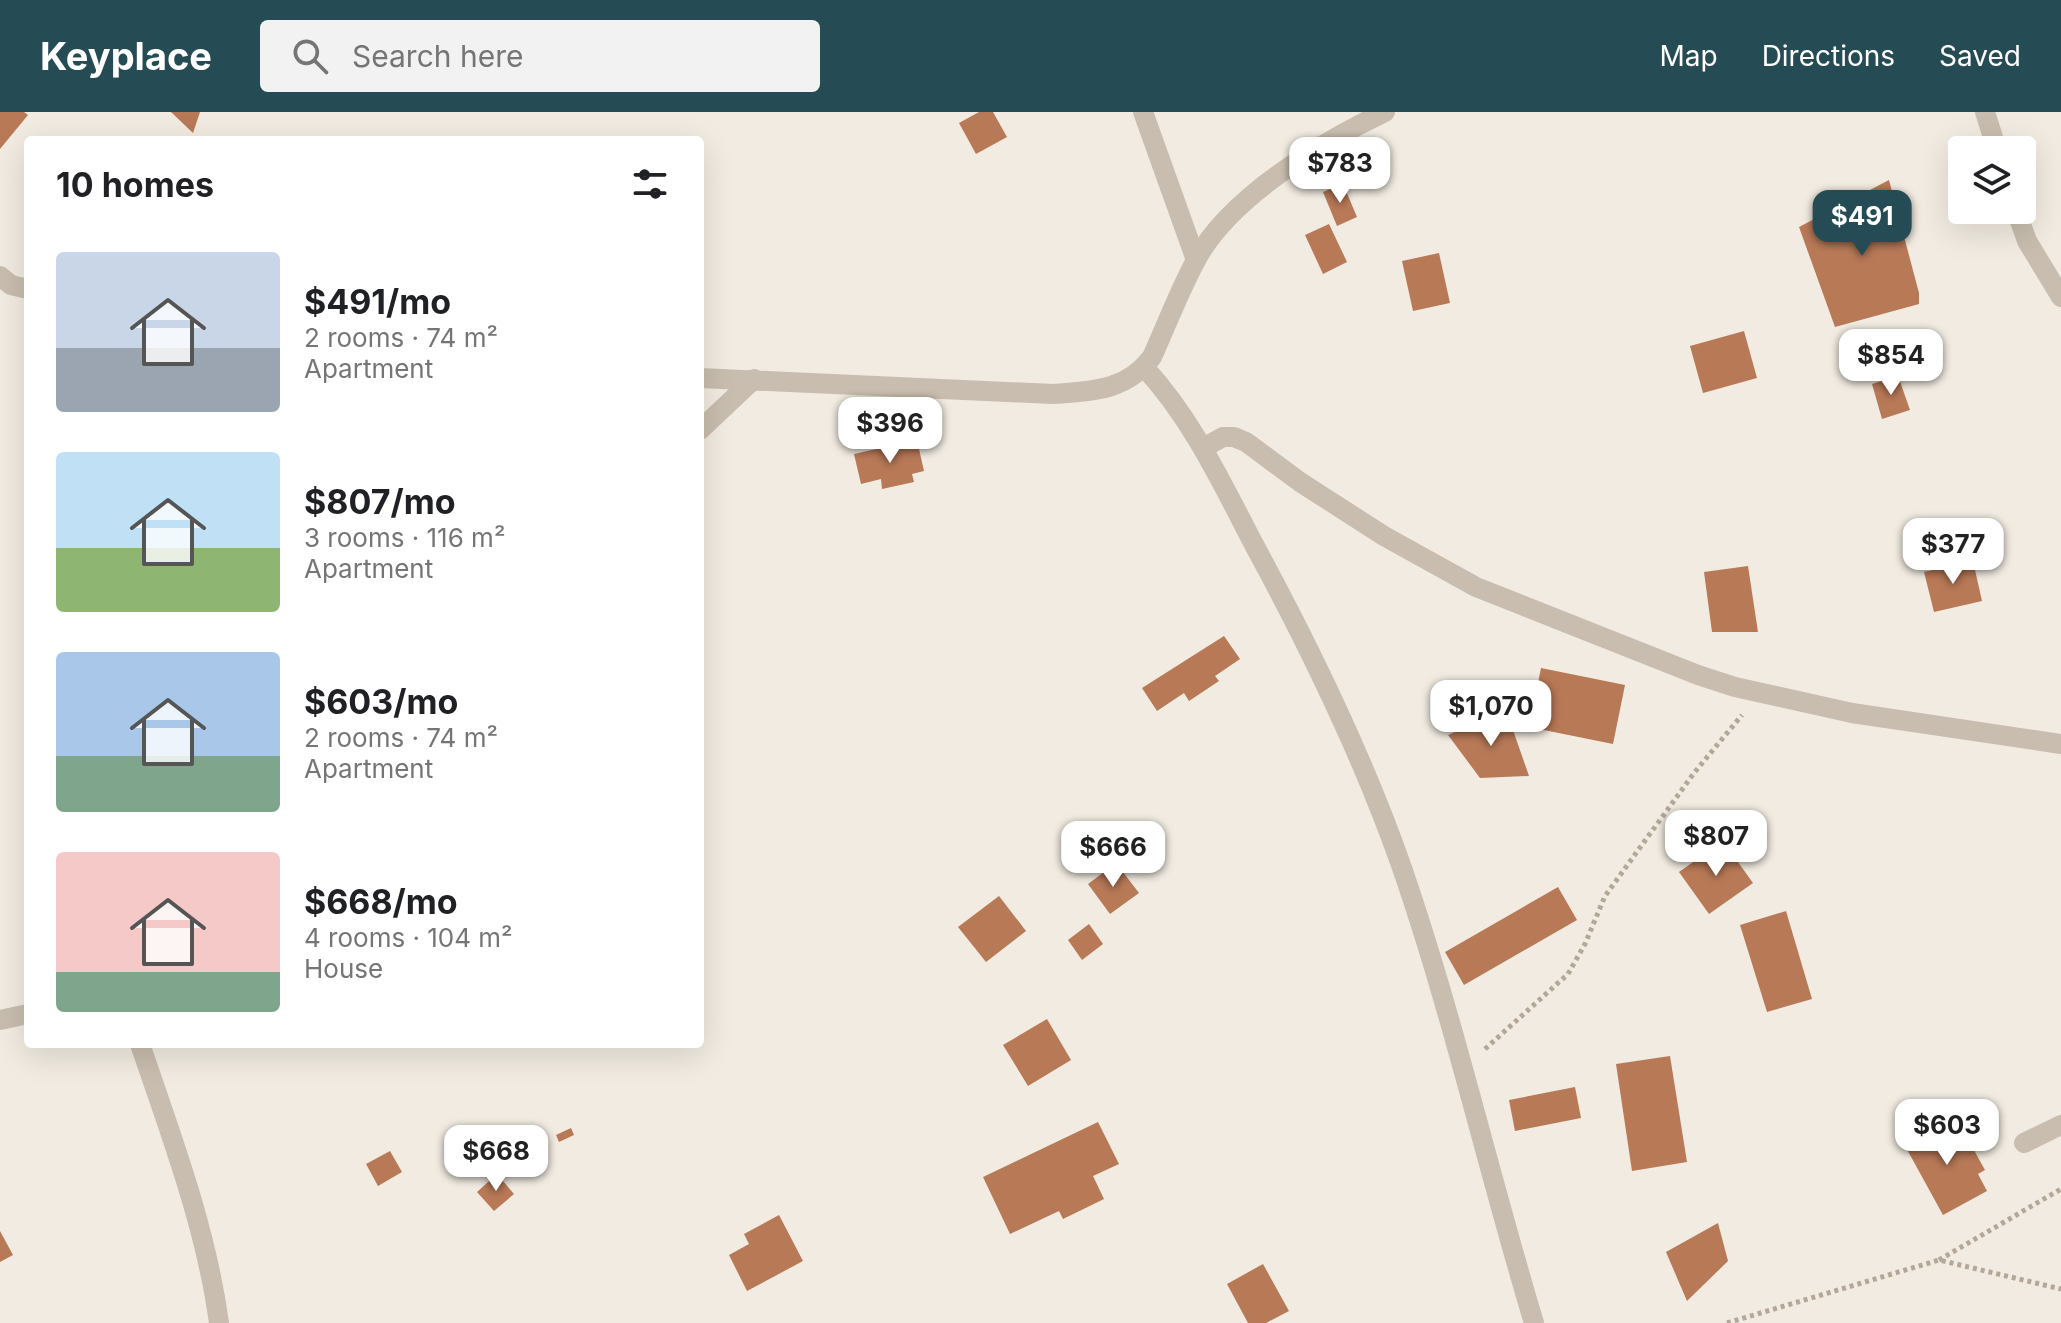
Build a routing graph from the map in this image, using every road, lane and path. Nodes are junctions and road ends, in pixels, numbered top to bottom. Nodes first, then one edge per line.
1 (1143, 112) edge
2 (1385, 112) edge
3 (1985, 112) edge
4 (1993, 136) edge
5 (2021, 224) edge
6 (1196, 260) junction
7 (0, 276) edge
8 (24, 288) edge
9 (2061, 297) edge
10 (1144, 367) junction
11 (704, 378) edge
12 (754, 379) junction
13 (704, 426) edge
14 (1203, 448) junction
15 (1761, 692) junction
16 (2061, 744) edge
17 (24, 1015) edge
18 (0, 1020) edge
19 (141, 1048) edge
20 (1463, 1070) junction
21 (2061, 1125) edge
22 (2024, 1143) dead end
23 (2061, 1189) edge
24 (1939, 1260) junction
25 (2061, 1289) edge
26 (219, 1323) edge
27 (1534, 1323) edge
28 (1727, 1323) edge

1 - 6 street
2 - 6 street
3 - 4 street
5 - 9 street
6 - 10 street
7 - 8 street
10 - 12 street
10 - 14 street
11 - 12 street
12 - 13 street
14 - 15 street
14 - 20 street
15 - 16 street
15 - 20 path
17 - 18 street
19 - 26 street
20 - 27 street
21 - 22 street
23 - 24 path
24 - 25 path
24 - 28 path

